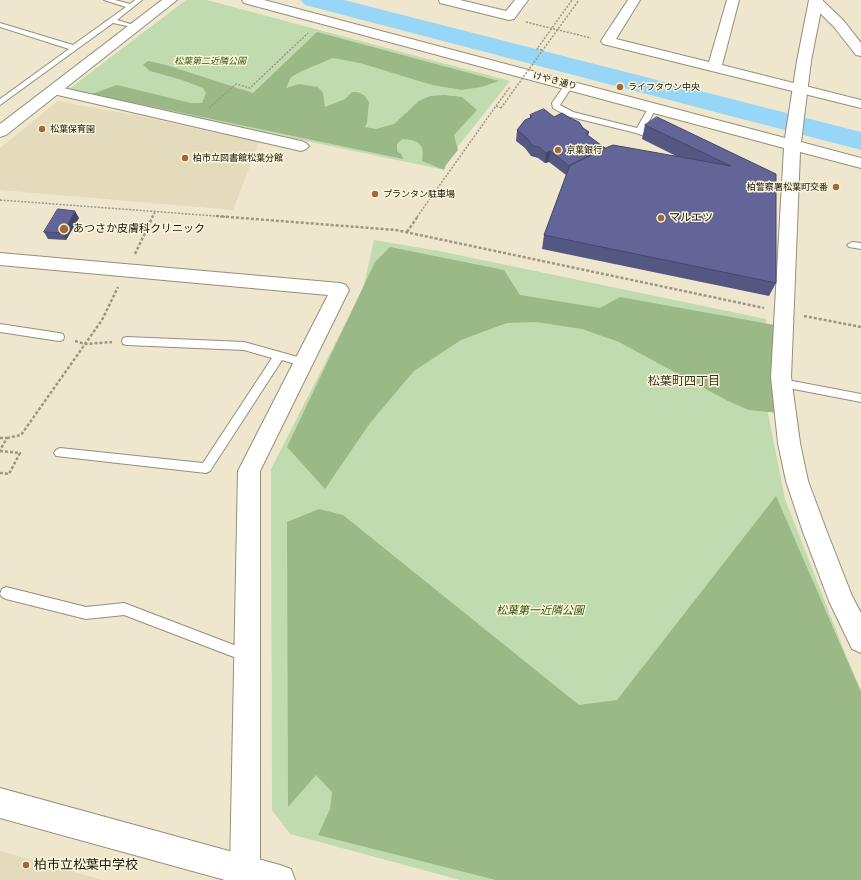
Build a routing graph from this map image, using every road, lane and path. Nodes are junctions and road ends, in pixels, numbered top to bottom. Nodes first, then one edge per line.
1 (107, 0) edge
2 (139, 0) edge
3 (170, 0) edge
4 (249, 0) edge
5 (445, 0) edge
6 (522, 0) edge
7 (572, 0) edge
8 (579, 0) edge
9 (634, 0) edge
10 (733, 0) edge
11 (816, 1) edge
12 (131, 6) junction
13 (509, 16) junction
14 (112, 20) junction
15 (0, 25) edge
16 (135, 27) junction
17 (552, 28) junction
18 (310, 31) dead end
19 (608, 41) junction
20 (74, 48) junction
21 (542, 50) junction
22 (861, 52) edge
23 (715, 67) junction
24 (512, 85) dead end
25 (569, 85) junction
26 (801, 89) junction
27 (54, 90) junction
28 (0, 103) edge
29 (861, 104) edge
30 (496, 106) junction
31 (653, 107) junction
32 (193, 122) junction
33 (639, 131) junction
34 (794, 131) junction
35 (0, 132) edge
36 (662, 141) edge
37 (301, 146) dead end
38 (861, 163) edge
39 (0, 200) edge
40 (155, 212) junction
41 (406, 232) junction
42 (133, 257) dead end
43 (0, 259) edge
44 (120, 284) dead end
45 (783, 312) junction
46 (861, 327) edge
47 (0, 328) edge
48 (59, 337) dead end
49 (127, 341) joint
50 (85, 344) junction
51 (279, 356) junction
52 (305, 363) junction
53 (782, 383) junction
54 (861, 398) edge
55 (0, 438) edge
56 (7, 438) junction
57 (0, 451) edge
58 (60, 453) dead end
59 (0, 475) edge
60 (6, 593) dead end
61 (861, 640) edge
62 (247, 656) junction
63 (0, 803) edge
64 (243, 875) edge
65 (280, 880) edge

1 - 12 lane
2 - 12 lane
3 - 16 street
4 - 25 street, けやき通り
5 - 13 street
6 - 13 street
7 - 17 path
8 - 21 path, bridge
9 - 19 street
10 - 23 street
11 - 22 street
11 - 26 street
12 - 14 lane
13 - 17 path
14 - 16 lane
14 - 20 lane
15 - 20 lane
16 - 27 street
17 - 19 path
17 - 21 path
18 - 32 path
19 - 23 street
20 - 28 lane
21 - 30 path, bridge
23 - 26 street
24 - 30 path
25 - 31 street, けやき通り
25 - 33 lane
26 - 29 street
26 - 34 street
27 - 32 street
27 - 35 street
30 - 41 path
31 - 33 lane
31 - 34 street, けやき通り
32 - 37 street
33 - 36 lane
34 - 38 street, けやき通り
34 - 45 street
39 - 40 path
40 - 41 path
40 - 42 path
41 - 45 path
43 - 52 street
44 - 50 path
45 - 46 path
45 - 53 street
47 - 48 lane
49 - 50 path
49 - 51 lane
50 - 56 path
51 - 52 lane
51 - 58 lane
52 - 62 street
53 - 54 lane
53 - 61 street
55 - 56 path
56 - 57 path
57 - 59 path
60 - 62 lane
62 - 64 street
63 - 64 street
64 - 65 street

